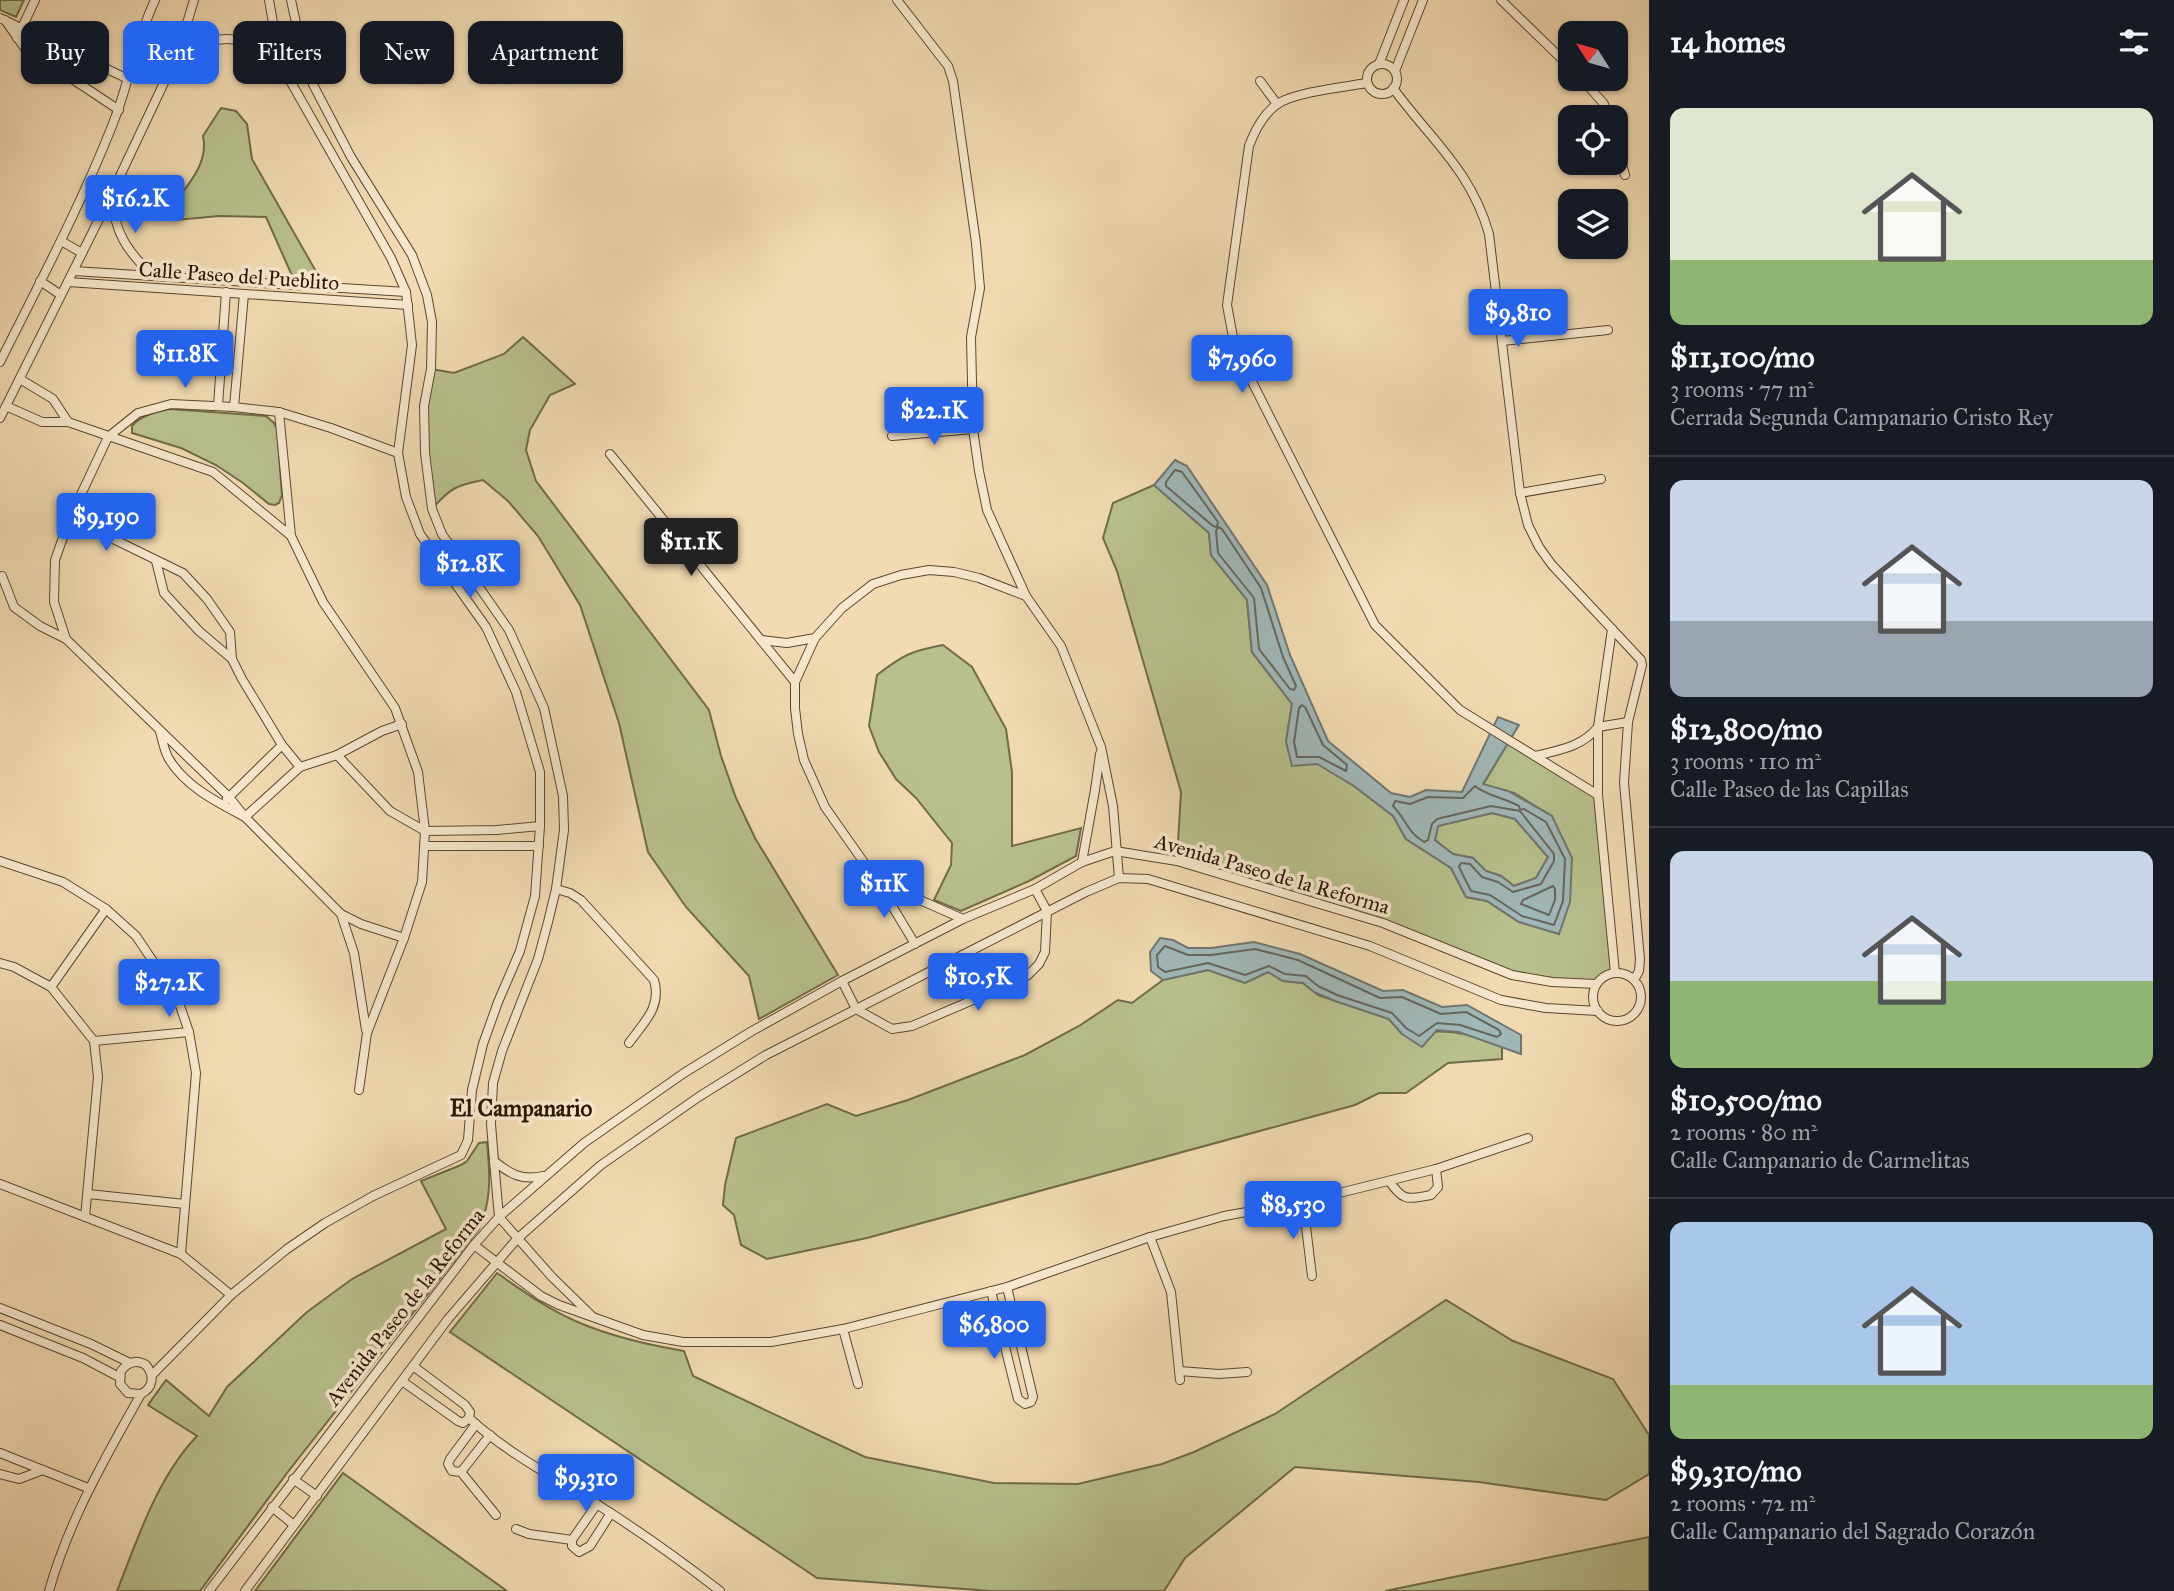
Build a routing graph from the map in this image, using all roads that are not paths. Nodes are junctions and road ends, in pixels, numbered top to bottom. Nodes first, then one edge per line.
1 (34, 0) edge
2 (155, 0) edge
3 (194, 0) edge
4 (270, 0) edge
5 (291, 0) edge
6 (897, 0) edge
7 (1404, 0) edge
8 (1423, 0) edge
9 (1500, 0) edge
10 (3, 19) edge
11 (25, 21) edge
12 (146, 21) edge
13 (188, 21) edge
14 (273, 21) edge
15 (21, 27) edge
16 (21, 29) edge
17 (17, 37) junction
18 (1558, 56) edge
19 (1379, 64) junction
20 (1395, 71) junction
21 (1260, 81) dead end
22 (1367, 83) junction
23 (127, 84) edge
24 (163, 84) edge
25 (292, 84) edge
26 (1394, 88) junction
27 (1593, 91) edge
28 (1277, 104) junction
29 (1604, 105) edge
30 (119, 110) junction
31 (111, 195) junction
32 (61, 241) junction
33 (82, 253) junction
34 (74, 271) junction
35 (153, 276) junction
36 (188, 279) junction
37 (40, 281) junction
38 (68, 282) junction
39 (274, 284) junction
40 (187, 289) junction
41 (226, 292) junction
42 (406, 292) junction
43 (244, 294) junction
44 (61, 295) junction
45 (273, 297) junction
46 (408, 305) junction
47 (1608, 330) dead end
48 (1502, 341) junction
49 (0, 362) edge
50 (20, 379) junction
51 (6, 406) junction
52 (218, 406) junction
53 (234, 407) junction
54 (279, 412) junction
55 (0, 418) edge
56 (68, 422) junction
57 (973, 429) junction
58 (891, 436) dead end
59 (108, 437) junction
60 (398, 453) junction
61 (610, 454) dead end
62 (1601, 479) dead end
63 (1520, 493) junction
64 (70, 518) junction
65 (291, 536) junction
66 (156, 561) junction
67 (2, 576) dead end
68 (1026, 596) junction
69 (1612, 629) junction
70 (815, 638) junction
71 (66, 639) junction
72 (761, 640) junction
73 (233, 659) junction
74 (795, 682) junction
75 (1629, 722) junction
76 (402, 724) junction
77 (1598, 727) junction
78 (159, 728) junction
79 (282, 745) junction
80 (1101, 747) junction
81 (337, 755) junction
82 (1535, 756) junction
83 (300, 767) junction
84 (1598, 795) junction
85 (229, 797) junction
86 (222, 805) junction
87 (245, 817) junction
88 (540, 825) junction
89 (425, 831) junction
90 (426, 846) junction
91 (539, 846) junction
92 (1115, 850) junction
93 (0, 861) edge
94 (1082, 862) junction
95 (1119, 878) junction
96 (877, 881) junction
97 (556, 889) junction
98 (1035, 889) junction
99 (106, 909) junction
100 (1046, 911) junction
101 (341, 914) junction
102 (963, 919) junction
103 (404, 938) junction
104 (915, 944) junction
105 (0, 963) edge
106 (1615, 973) junction
107 (1634, 979) junction
108 (842, 981) junction
109 (1597, 984) junction
110 (51, 987) junction
111 (856, 1009) junction
112 (1598, 1012) junction
113 (189, 1032) junction
114 (367, 1033) junction
115 (94, 1041) junction
116 (629, 1043) dead end
117 (359, 1090) dead end
118 (1528, 1138) dead end
119 (494, 1161) junction
120 (1436, 1169) junction
121 (545, 1175) junction
122 (1389, 1181) junction
123 (0, 1184) edge
124 (88, 1194) junction
125 (1303, 1202) junction
126 (185, 1204) junction
127 (85, 1217) junction
128 (499, 1217) junction
129 (1150, 1237) junction
130 (517, 1239) junction
131 (474, 1245) junction
132 (181, 1254) junction
133 (495, 1263) junction
134 (1312, 1276) dead end
135 (1007, 1287) junction
136 (991, 1291) junction
137 (231, 1295) junction
138 (0, 1308) edge
139 (592, 1316) junction
140 (0, 1325) edge
141 (843, 1329) junction
142 (130, 1363) junction
143 (413, 1366) junction
144 (1247, 1372) dead end
145 (152, 1375) junction
146 (119, 1377) junction
147 (401, 1381) junction
148 (858, 1384) dead end
149 (141, 1394) junction
150 (472, 1421) junction
151 (490, 1435) junction
152 (0, 1453) edge
153 (43, 1470) junction
154 (461, 1472) junction
155 (0, 1474) edge
156 (293, 1479) junction
157 (88, 1489) junction
158 (317, 1496) junction
159 (597, 1504) junction
160 (272, 1507) junction
161 (611, 1513) junction
162 (496, 1515) dead end
163 (294, 1525) junction
164 (516, 1529) dead end
165 (572, 1540) junction
166 (716, 1590) edge
167 (49, 1591) edge
168 (209, 1591) edge
169 (245, 1591) edge

1 - 11 street
2 - 12 street
3 - 13 street
4 - 14 street
5 - 97 street
6 - 57 street
7 - 19 street
8 - 20 street
9 - 18 street
10 - 15 street
10 - 17 street
16 - 17 street
17 - 30 street
19 - 20 street
19 - 22 street
20 - 26 street
21 - 28 street
22 - 26 street
22 - 28 street
23 - 30 street
24 - 31 street
25 - 42 street
26 - 48 street
27 - 29 street
28 - 82 street
30 - 32 street
31 - 33 street
31 - 35 street
32 - 33 street
32 - 37 street
33 - 34 street
34 - 35 street, Calle Paseo del Pueblito
34 - 38 street
35 - 36 street, Calle Paseo del Pueblito
36 - 39 street, Calle Paseo del Pueblito
36 - 40 street
37 - 44 street
37 - 49 street
38 - 40 street, Calle Paseo del Pueblito
38 - 44 street
39 - 42 street, Calle Paseo del Pueblito
39 - 45 street
40 - 41 street, Calle Paseo del Pueblito
41 - 43 street, Calle Paseo del Pueblito
41 - 52 street
42 - 46 street
43 - 45 street, Calle Paseo del Pueblito
43 - 53 street
44 - 50 street
45 - 46 street, Calle Paseo del Pueblito
46 - 60 street
47 - 48 street
48 - 63 street
50 - 51 street
50 - 56 street
51 - 55 street
51 - 56 street
52 - 53 street
52 - 59 street
53 - 54 street
54 - 60 street
54 - 65 street
56 - 59 street
57 - 58 street
57 - 68 street
59 - 64 street
59 - 65 street
60 - 88 street
61 - 72 street
62 - 63 street
63 - 69 street
64 - 66 street
64 - 71 street
65 - 76 street
66 - 73 street
66 - 73 street
67 - 71 street
68 - 70 street
68 - 80 street
69 - 75 street
69 - 77 street
70 - 72 street
70 - 74 street
71 - 78 street
72 - 74 street
73 - 79 street
74 - 96 street
75 - 77 street
75 - 107 street
76 - 81 street
76 - 89 street
77 - 82 street
77 - 84 street
78 - 85 street
78 - 86 street
79 - 83 street
79 - 85 street
80 - 92 street
80 - 94 street
81 - 83 street
81 - 89 street
82 - 84 street
83 - 87 street
84 - 106 street
85 - 86 street
85 - 87 street
86 - 87 street
87 - 101 street
88 - 89 street
88 - 91 street
89 - 90 street
90 - 91 street
90 - 103 street
91 - 137 street
92 - 94 street, Avenida Paseo de la Reforma
92 - 95 street
92 - 109 street, Avenida Paseo de la Reforma
93 - 99 street
94 - 98 street, Avenida Paseo de la Reforma
95 - 100 street, Avenida Paseo de la Reforma
95 - 112 street, Avenida Paseo de la Reforma
96 - 102 street
96 - 104 street
97 - 116 street
97 - 119 street
98 - 100 street
98 - 102 street, Avenida Paseo de la Reforma
99 - 110 street
99 - 113 street
100 - 111 street, Avenida Paseo de la Reforma
100 - 111 street
101 - 103 street
101 - 114 street
102 - 104 street, Avenida Paseo de la Reforma
103 - 114 street
104 - 108 street, Avenida Paseo de la Reforma
105 - 110 street
106 - 107 street
106 - 109 street
107 - 112 street
108 - 111 street
108 - 121 street, Avenida Paseo de la Reforma
109 - 112 street
110 - 115 street
111 - 130 street, Avenida Paseo de la Reforma
113 - 115 street
113 - 126 street
114 - 117 street
115 - 124 street
118 - 120 street
119 - 121 street
119 - 128 street
120 - 122 street
120 - 122 street
121 - 128 street, Avenida Paseo de la Reforma
122 - 125 street
123 - 127 street
124 - 126 street
124 - 127 street
125 - 129 street
125 - 134 street
126 - 132 street
127 - 132 street
128 - 130 street
128 - 131 street, Avenida Paseo de la Reforma
129 - 135 street
129 - 144 street
130 - 133 street, Avenida Paseo de la Reforma
130 - 139 street
131 - 133 street
131 - 156 street, Avenida Paseo de la Reforma
132 - 137 street
133 - 139 street
133 - 143 street, Avenida Paseo de la Reforma
135 - 136 street
135 - 136 street
136 - 141 street
137 - 145 street
138 - 142 street
139 - 141 street
140 - 146 street
141 - 148 street
142 - 145 street
142 - 146 street
143 - 147 street, Avenida Paseo de la Reforma
143 - 150 street
145 - 149 street
146 - 149 street
147 - 150 street
147 - 158 street, Avenida Paseo de la Reforma
149 - 157 street
150 - 151 street
150 - 154 street
151 - 154 street
151 - 159 street
152 - 153 street
153 - 155 street
153 - 157 street
154 - 162 street
156 - 158 street
156 - 160 street, Avenida Paseo de la Reforma
157 - 167 street
158 - 163 street, Avenida Paseo de la Reforma
159 - 161 street
159 - 165 street
160 - 163 street
160 - 168 street, Avenida Paseo de la Reforma
161 - 165 street
161 - 166 street
163 - 169 street, Avenida Paseo de la Reforma
164 - 165 street

